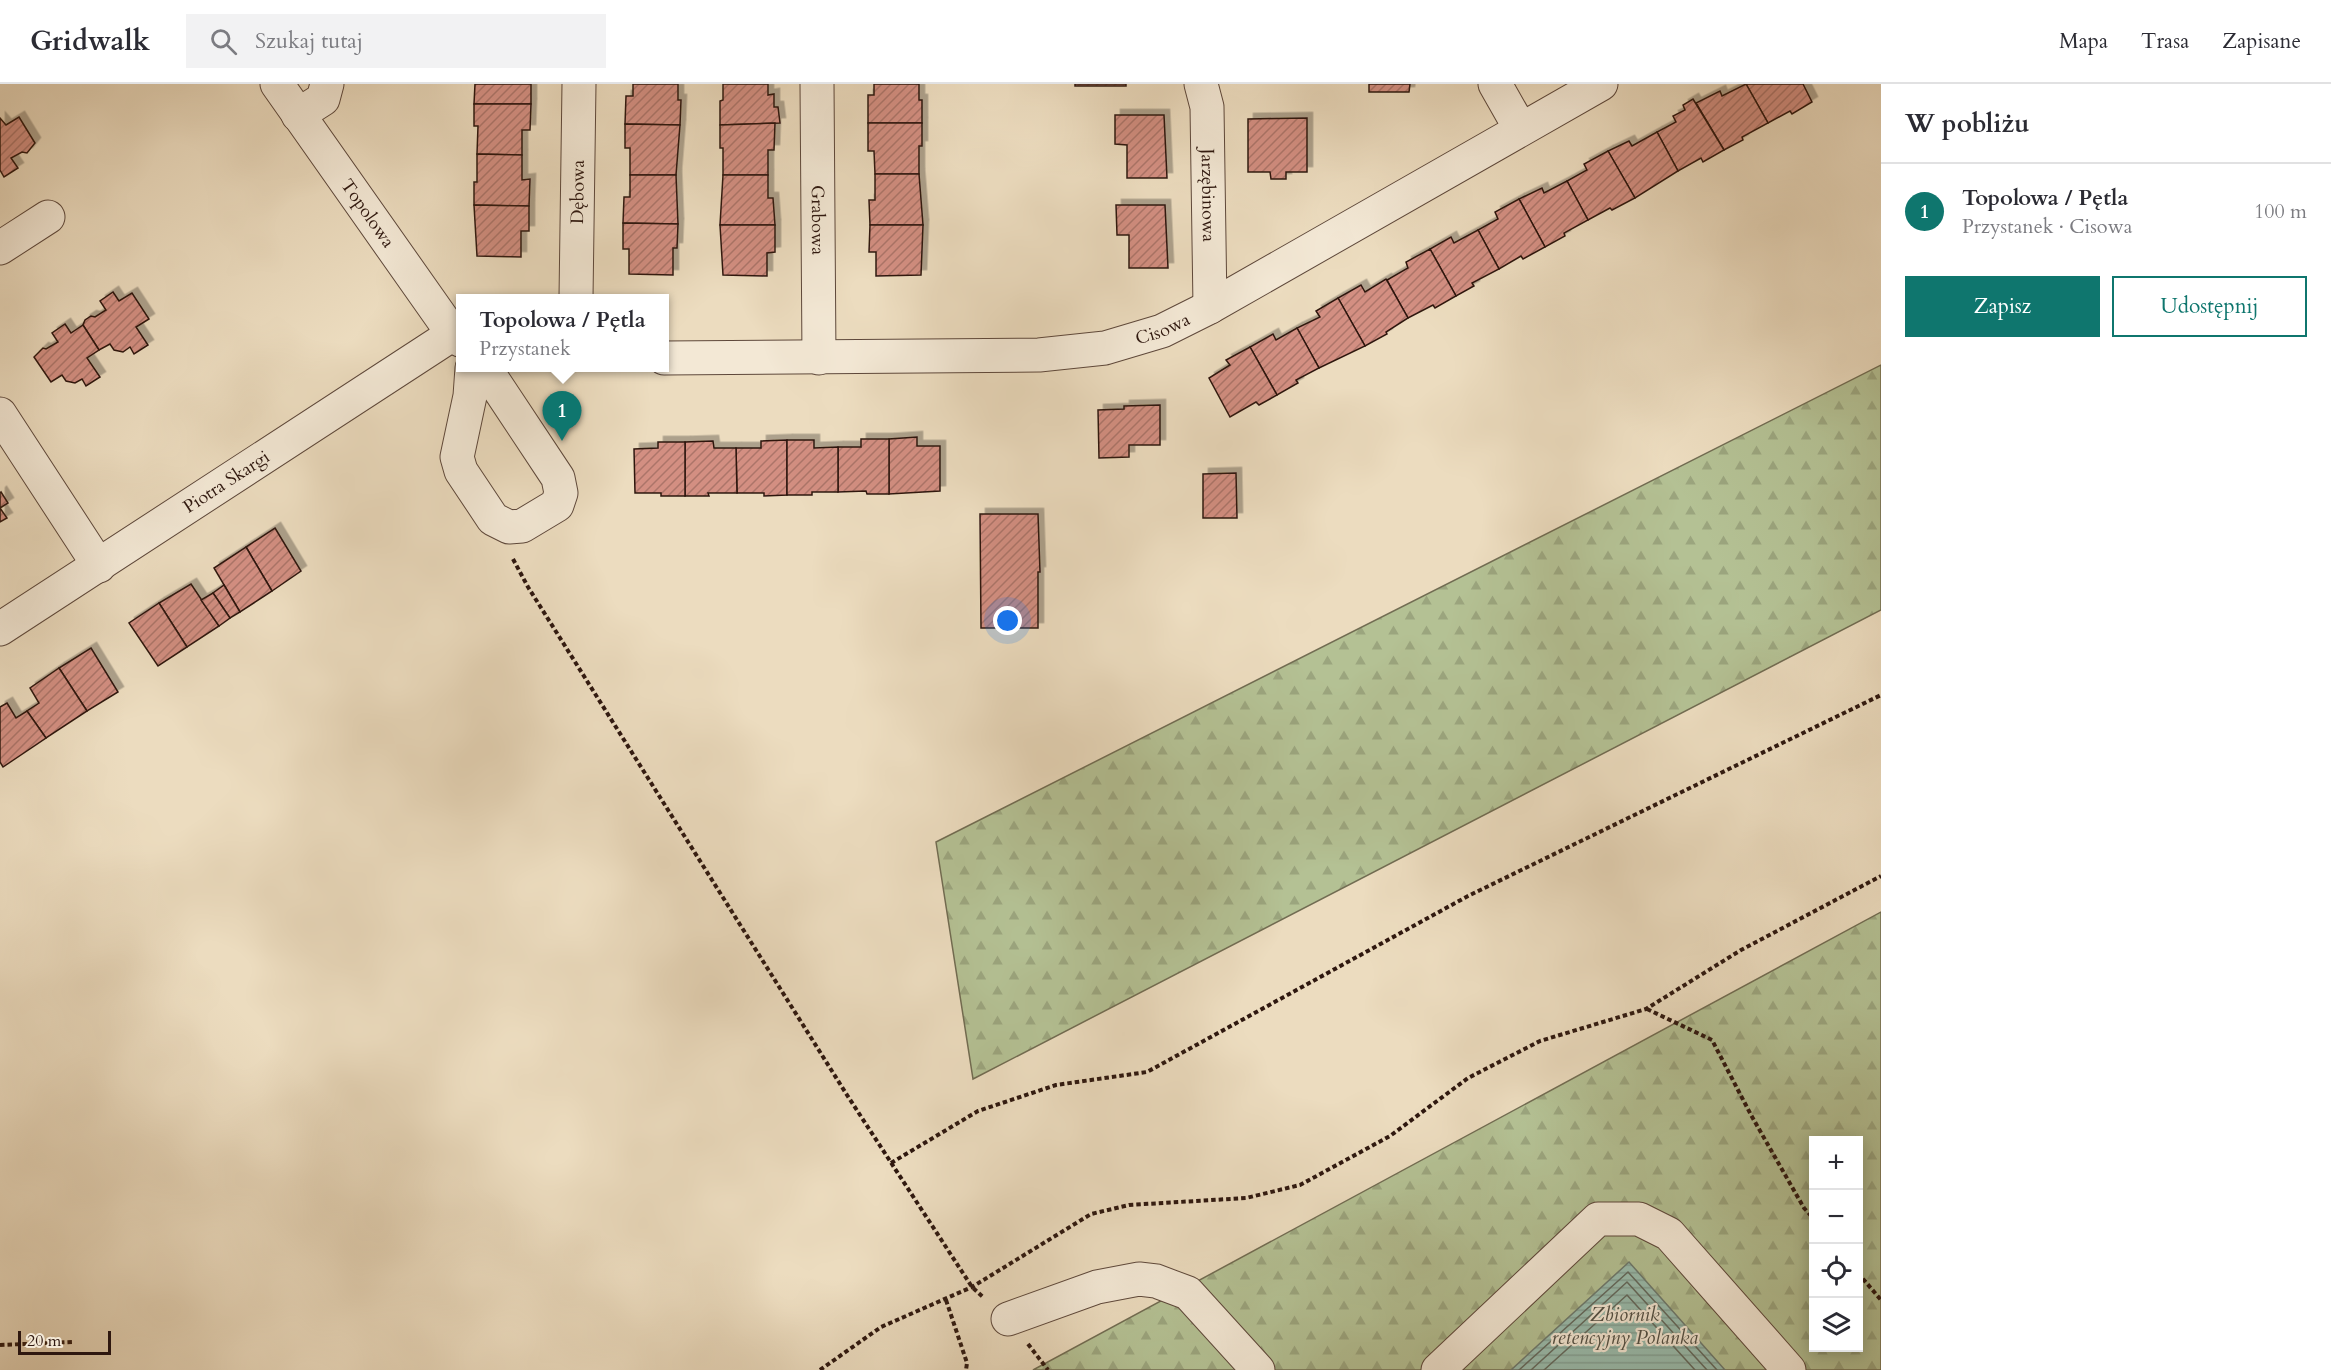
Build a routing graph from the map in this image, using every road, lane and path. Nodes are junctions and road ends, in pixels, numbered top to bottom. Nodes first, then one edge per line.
1 (277, 84) edge
2 (327, 84) edge
3 (579, 84) edge
4 (817, 84) edge
5 (1201, 84) edge
6 (1495, 84) edge
7 (1601, 84) edge
8 (298, 115) junction
9 (1520, 129) junction
10 (48, 217) dead end
11 (0, 248) edge
12 (576, 294) edge
13 (1210, 307) junction
14 (456, 336) edge
15 (456, 338) edge
16 (669, 358) edge
17 (819, 358) junction
18 (472, 372) edge
19 (487, 372) edge
20 (0, 414) edge
21 (493, 519) junction
22 (99, 566) junction
23 (0, 629) edge
24 (1881, 696) edge
25 (1881, 876) edge
26 (1646, 1009) junction
27 (891, 1163) junction
28 (1809, 1214) edge
29 (1863, 1279) edge
30 (972, 1287) junction
31 (946, 1300) junction
32 (1881, 1300) edge
33 (1008, 1319) dead end
34 (72, 1342) dead end
35 (0, 1345) edge
36 (820, 1370) edge
37 (966, 1370) edge
38 (1258, 1370) edge
39 (1438, 1370) edge
40 (1789, 1370) edge

1 - 8 street, Topolowa
2 - 8 street
3 - 12 street, Dębowa
4 - 17 street, Grabowa
5 - 13 street, Jarzębinowa
6 - 9 street
7 - 9 street, Cisowa
8 - 14 street, Topolowa
9 - 13 street, Cisowa
10 - 11 street
13 - 17 street, Cisowa
15 - 22 street, Piotra Skargi
16 - 17 street, Cisowa
18 - 21 street
19 - 21 street
20 - 22 street
21 - 27 path
22 - 23 street, Piotra Skargi
24 - 27 path
25 - 26 path
26 - 28 path
26 - 30 path
27 - 30 path
29 - 32 path
30 - 31 path
31 - 36 path
31 - 37 path
33 - 38 street
34 - 35 path
39 - 40 street

